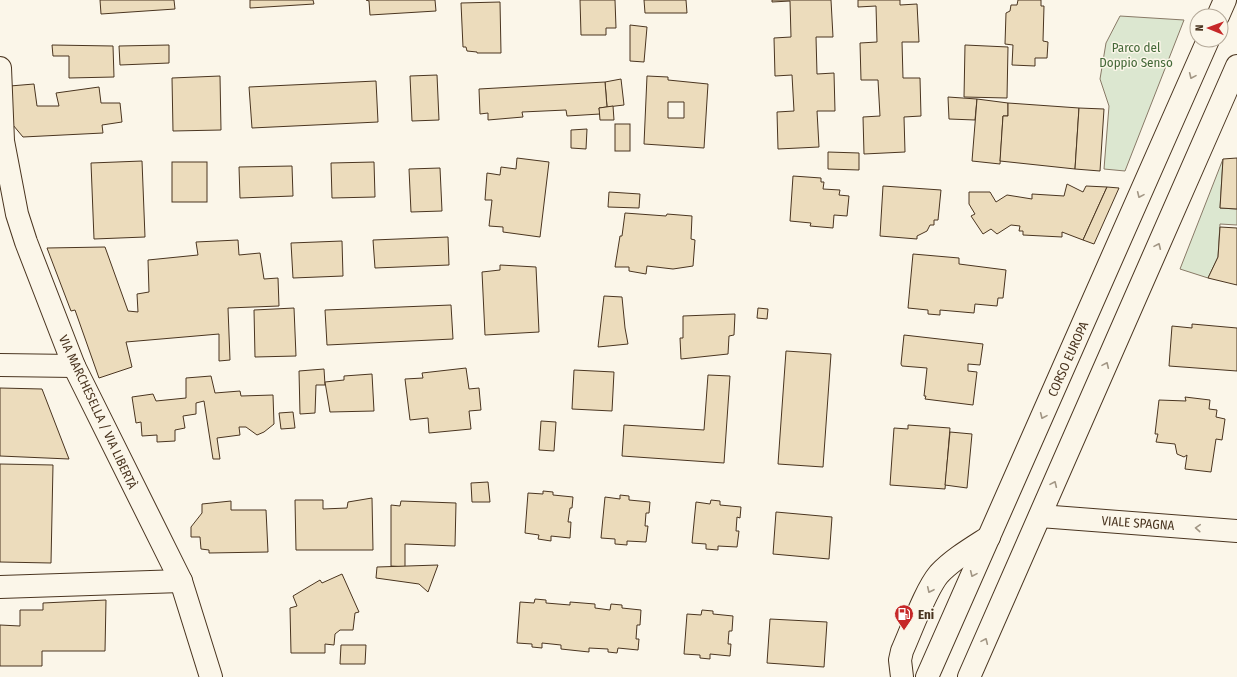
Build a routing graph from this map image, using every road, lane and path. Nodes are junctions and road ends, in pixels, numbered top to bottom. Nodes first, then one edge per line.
1 (1204, 48) edge
2 (1237, 66) edge
3 (0, 68) edge
4 (1, 141) edge
5 (0, 365) edge
6 (74, 366) junction
7 (1040, 516) junction
8 (1237, 531) edge
9 (989, 537) junction
10 (181, 581) junction
11 (0, 587) edge
12 (211, 677) edge
13 (902, 677) edge
14 (927, 677) edge
15 (969, 677) edge

1 -> 9 main road, CORSO EUROPA
7 -> 2 main road
3 - 4 main road, VIA MARCHESELLA / VIA LIBERTÀ
4 - 6 main road, VIA MARCHESELLA / VIA LIBERTÀ
5 - 6 main road
6 - 10 main road, VIA MARCHESELLA / VIA LIBERTÀ
8 -> 7 main road, VIALE SPAGNA
15 -> 7 main road
9 -> 13 main road
9 -> 14 main road, CORSO EUROPA
10 - 11 main road
10 - 12 main road, VIA MARCHESELLA / VIA LIBERTÀ

